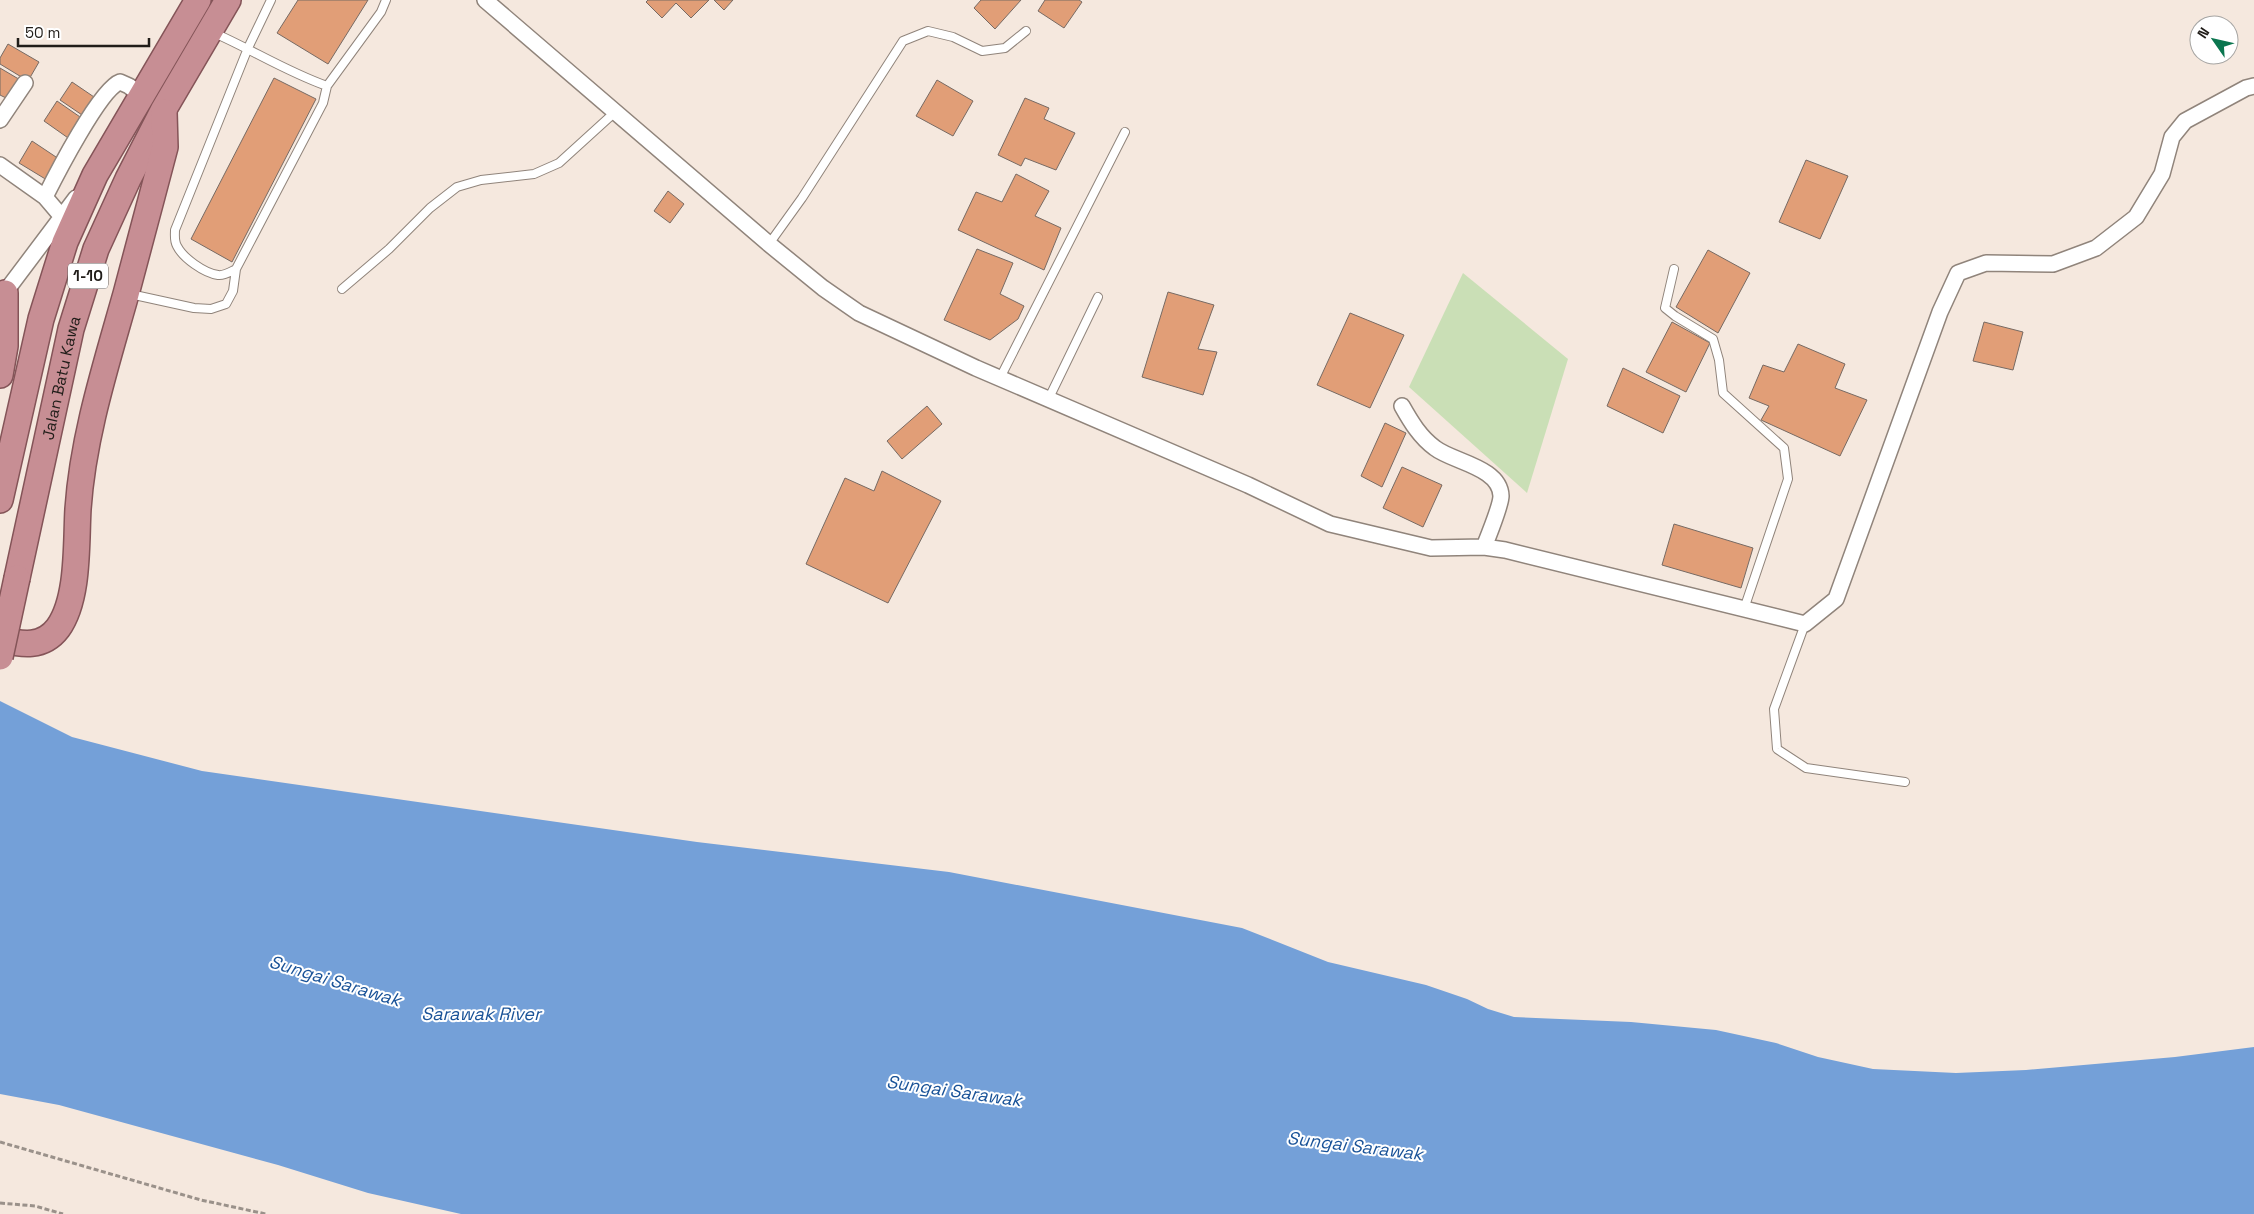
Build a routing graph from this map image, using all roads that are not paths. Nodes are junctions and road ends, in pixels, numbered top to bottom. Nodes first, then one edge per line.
1 (198, 0) edge
2 (228, 0) edge
3 (271, 0) edge
4 (386, 0) edge
5 (485, 0) edge
6 (210, 31) junction
7 (1026, 31) dead end
8 (248, 48) junction
9 (25, 83) dead end
10 (327, 86) junction
11 (2254, 86) edge
12 (142, 96) junction
13 (164, 109) junction
14 (614, 112) junction
15 (0, 120) edge
16 (1125, 132) dead end
17 (0, 165) edge
18 (95, 175) junction
19 (45, 196) junction
20 (62, 217) junction
21 (770, 244) junction
22 (236, 268) junction
23 (1674, 269) dead end
24 (342, 289) dead end
25 (126, 293) junction
26 (2, 296) edge
27 (1098, 297) dead end
28 (2, 333) edge
29 (0, 375) edge
30 (1000, 378) junction
31 (1049, 398) junction
32 (1402, 406) dead end
33 (0, 500) edge
34 (1484, 548) junction
35 (1744, 609) junction
36 (1805, 624) junction
37 (0, 639) edge
38 (0, 657) edge
39 (1905, 782) dead end

1 - 12 highway, Jalan Batu Kawa / 1-10
2 - 6 highway, Jalan Batu Kawa / 1-10
3 - 8 lane
4 - 10 lane
5 - 14 street
6 - 8 lane
6 - 13 highway, Jalan Batu Kawa / 1-10
7 - 21 lane
8 - 10 lane
8 - 22 lane
9 - 15 street
10 - 22 lane
11 - 36 street
12 - 18 highway, Jalan Batu Kawa / 1-10
12 - 19 street
13 - 25 highway
13 - 38 highway, Jalan Batu Kawa / 1-10, bridge
14 - 21 street
14 - 24 lane
16 - 30 lane
17 - 19 street
18 - 20 street
18 - 33 highway, Jalan Batu Kawa / 1-10
19 - 20 street
20 - 26 street
21 - 30 street
22 - 25 lane
23 - 35 lane
25 - 37 highway
26 - 28 highway
27 - 31 lane
28 - 29 highway
30 - 31 street
31 - 34 street
32 - 34 street
34 - 35 street
35 - 36 street
36 - 39 lane

